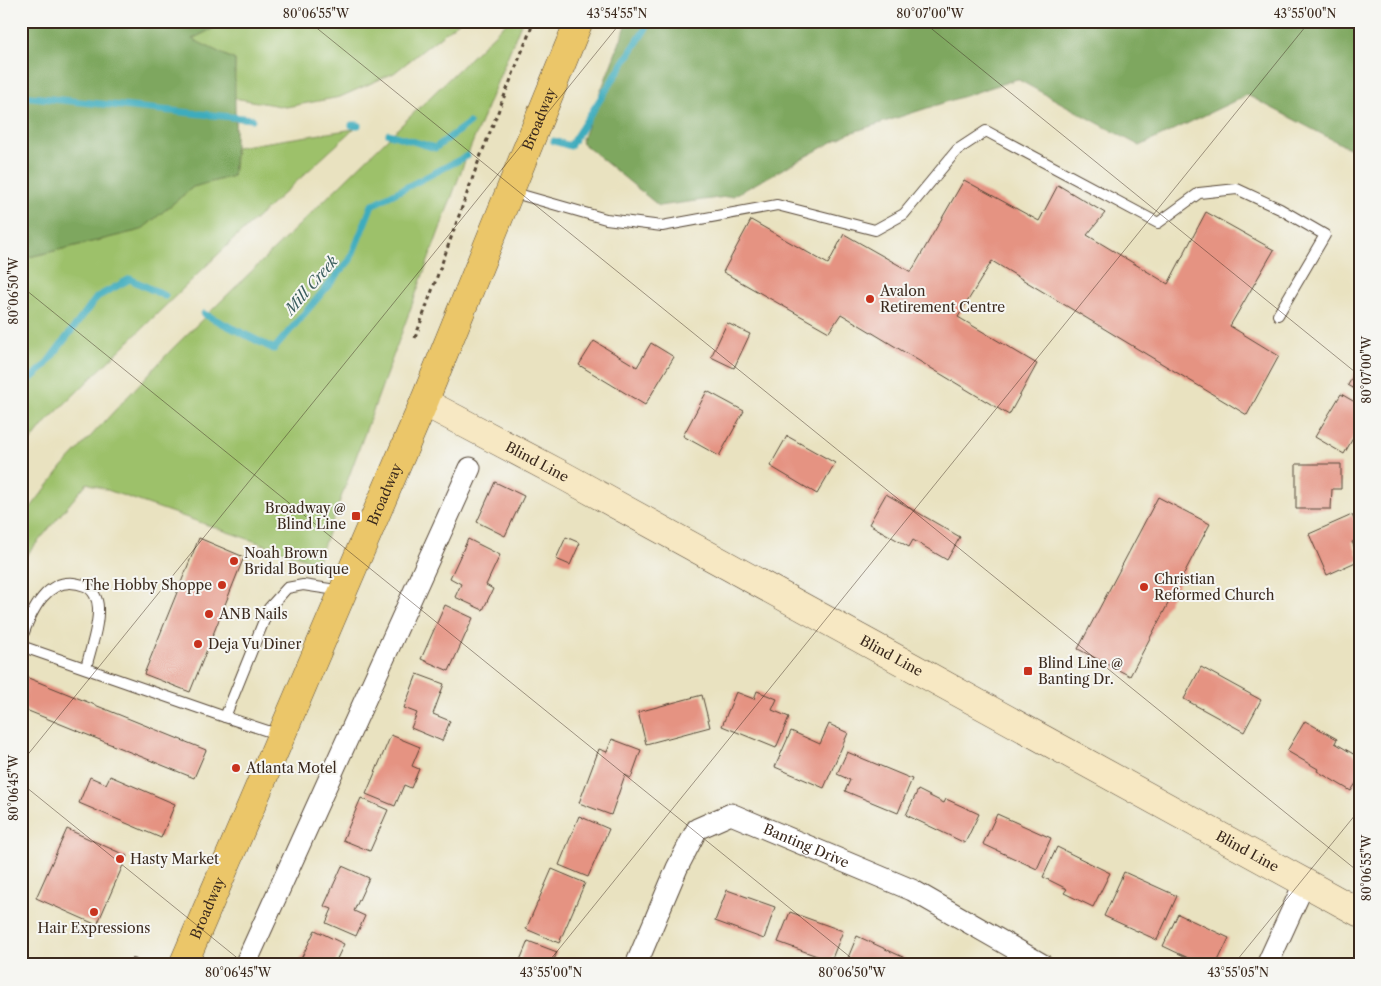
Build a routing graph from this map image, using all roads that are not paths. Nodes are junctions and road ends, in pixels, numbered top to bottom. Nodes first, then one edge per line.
1 (579, 21) edge
2 (510, 192) junction
3 (1278, 314) dead end
4 (424, 402) junction
5 (470, 468) dead end
6 (344, 592) junction
7 (21, 641) edge
8 (21, 646) edge
9 (86, 668) junction
10 (225, 717) junction
11 (281, 735) junction
12 (1304, 884) junction
13 (1360, 913) edge
14 (183, 965) edge
15 (245, 965) edge
16 (636, 965) edge
17 (1043, 965) edge
18 (1267, 965) edge

1 - 2 main road, Broadway
2 - 3 lane
2 - 4 main road, Broadway
4 - 6 main road, Broadway
4 - 12 street, Blind Line
5 - 15 street
6 - 10 lane
6 - 11 main road, Broadway
7 - 9 lane
8 - 9 lane
9 - 10 lane
10 - 11 lane
11 - 14 main road, Broadway
12 - 13 street, Blind Line
12 - 18 street
16 - 17 street, Banting Drive

